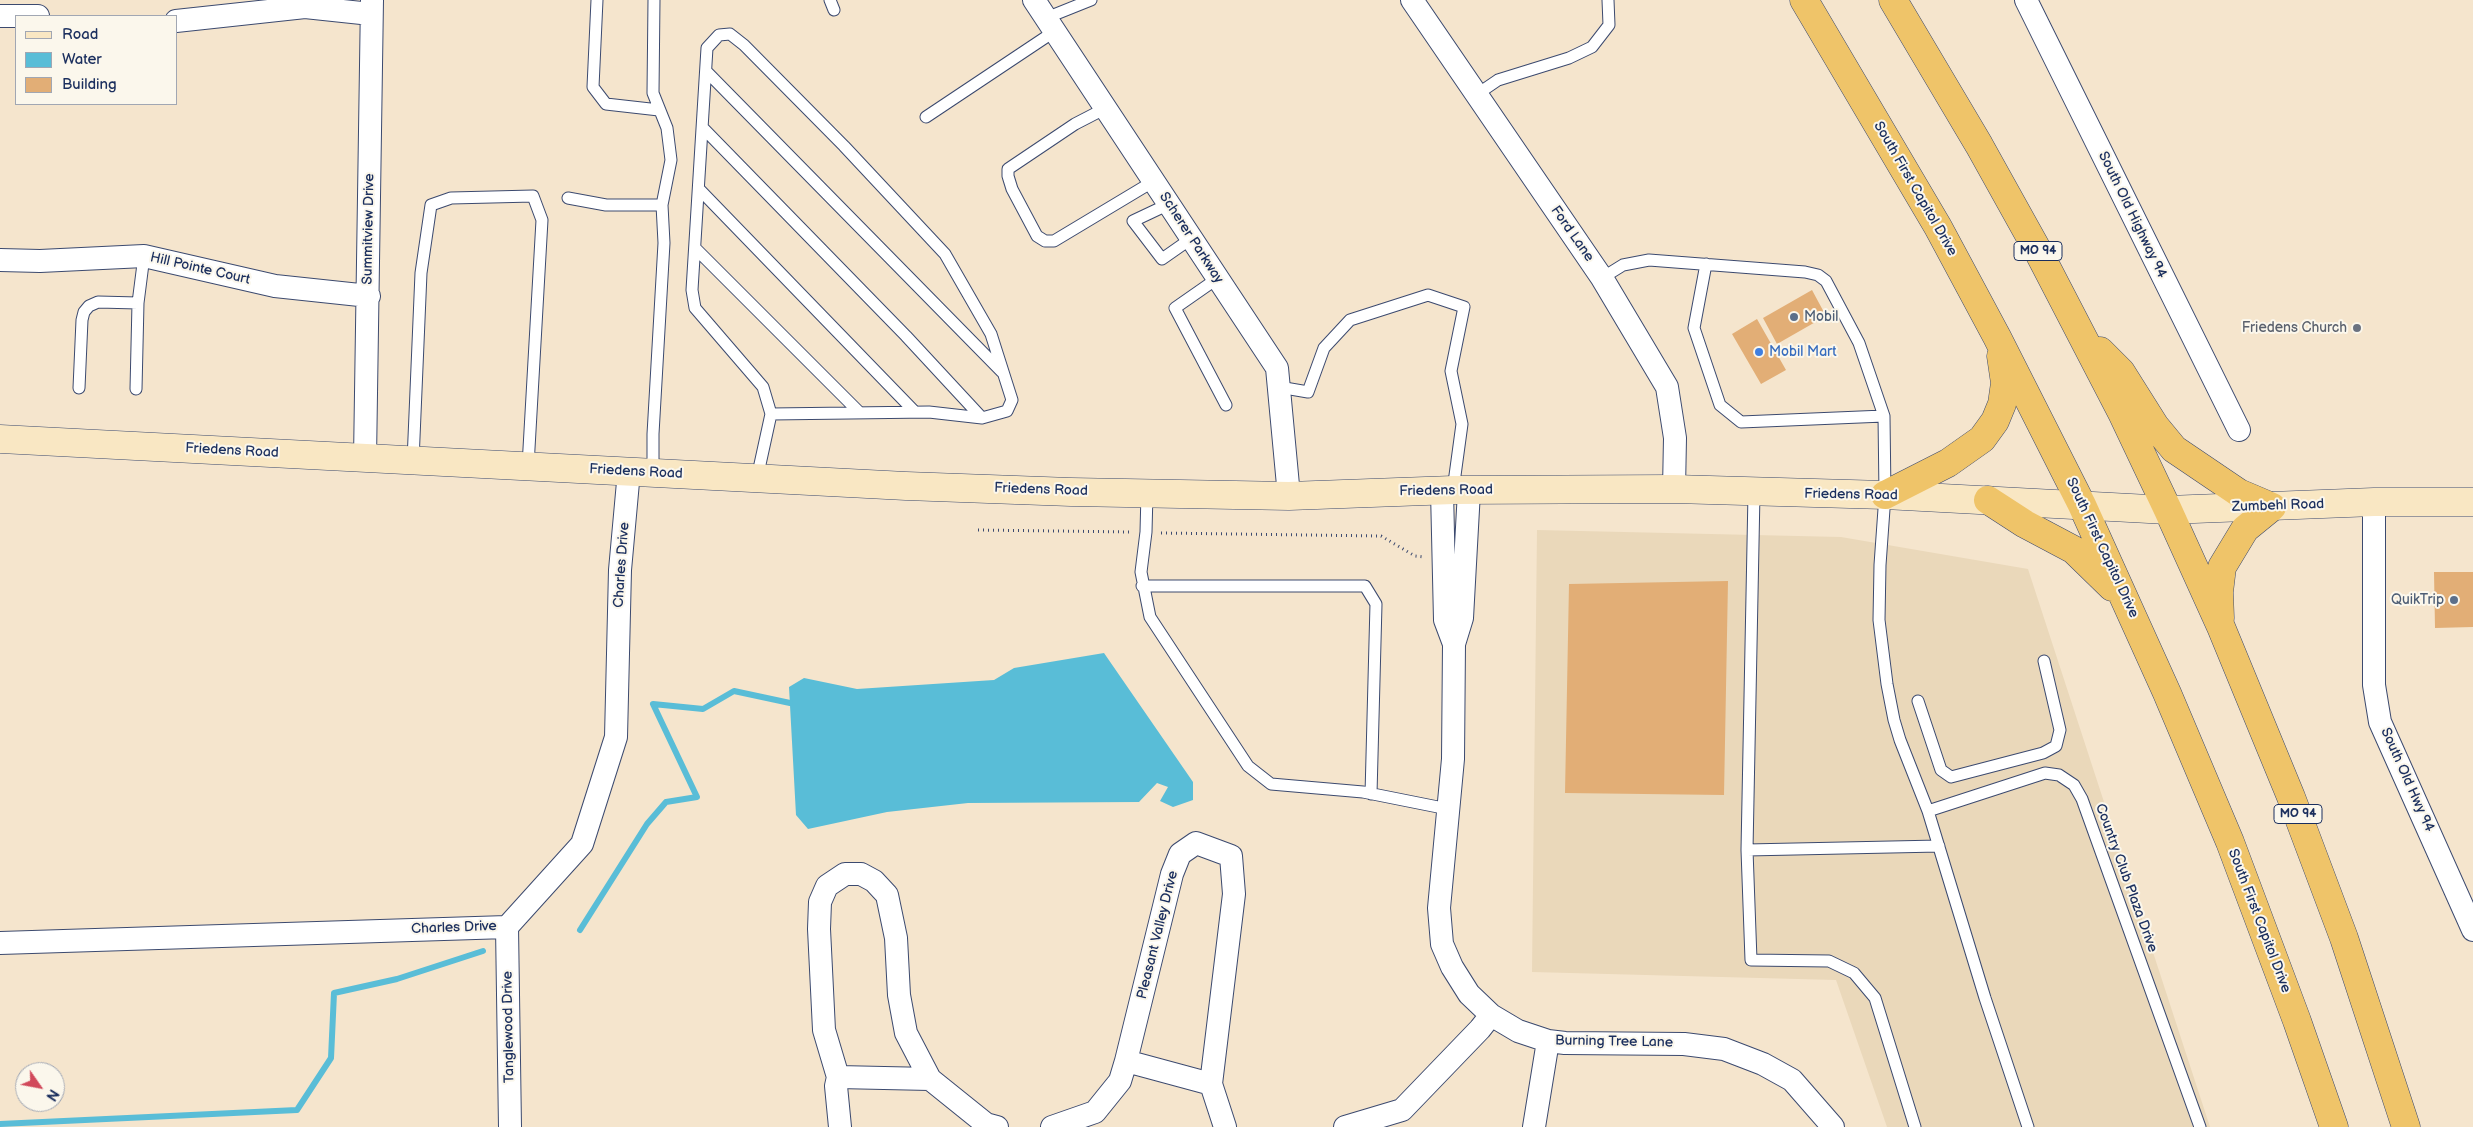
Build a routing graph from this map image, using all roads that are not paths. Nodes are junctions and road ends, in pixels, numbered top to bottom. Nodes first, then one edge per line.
1 (597, 0) edge
2 (654, 0) edge
3 (1091, 0) edge
4 (1412, 0) edge
5 (1608, 0) edge
6 (1804, 0) edge
7 (1893, 0) edge
8 (2026, 0) edge
9 (372, 7) edge
10 (0, 16) edge
11 (15, 16) edge
12 (1045, 16) edge
13 (178, 21) edge
14 (706, 71) junction
15 (1476, 95) junction
16 (1106, 108) junction
17 (660, 110) junction
18 (926, 117) dead end
19 (702, 128) junction
20 (1154, 181) junction
21 (699, 189) junction
22 (568, 198) dead end
23 (1169, 204) junction
24 (662, 205) junction
25 (1192, 238) junction
26 (695, 248) junction
27 (144, 256) junction
28 (0, 260) edge
29 (1706, 264) junction
30 (1218, 278) junction
31 (1602, 278) junction
32 (369, 296) junction
33 (138, 303) junction
34 (2081, 332) junction
35 (1997, 337) junction
36 (1003, 373) junction
37 (1279, 387) junction
38 (79, 388) dead end
39 (136, 389) dead end
40 (1226, 405) dead end
41 (859, 412) junction
42 (915, 412) junction
43 (771, 414) junction
44 (1884, 416) junction
45 (982, 418) junction
46 (2239, 430) dead end
47 (0, 439) edge
48 (365, 459) junction
49 (413, 461) junction
50 (528, 466) junction
51 (641, 472) junction
52 (757, 478) junction
53 (1674, 489) junction
54 (1455, 491) junction
55 (1146, 493) junction
56 (1754, 493) junction
57 (1885, 495) junction
58 (1289, 496) junction
59 (1988, 500) junction
60 (2374, 502) junction
61 (2473, 502) edge
62 (2082, 505) junction
63 (2272, 506) junction
64 (2168, 510) junction
65 (1142, 586) junction
66 (2129, 607) junction
67 (2221, 627) junction
68 (2044, 661) dead end
69 (1918, 701) dead end
70 (1372, 794) junction
71 (1448, 809) junction
72 (1928, 811) junction
73 (1940, 846) junction
74 (1747, 850) junction
75 (507, 927) junction
76 (2473, 930) edge
77 (0, 943) edge
78 (1491, 1015) junction
79 (1548, 1041) junction
80 (1126, 1061) junction
81 (838, 1076) junction
82 (930, 1079) junction
83 (1211, 1084) junction
84 (1405, 1118) edge
85 (510, 1127) edge
86 (840, 1127) edge
87 (997, 1127) edge
88 (1052, 1127) edge
89 (1226, 1127) edge
90 (1345, 1127) edge
91 (1534, 1127) edge
92 (1833, 1127) edge
93 (1915, 1127) edge
94 (2028, 1127) edge
95 (2200, 1127) edge
96 (2334, 1127) edge
97 (2406, 1127) edge

1 - 17 lane
2 - 17 lane
3 - 12 lane
4 - 15 street, Ford Lane
5 - 15 lane
6 - 35 highway, South First Capitol Drive
7 - 34 highway, MO 94
8 - 46 street, South Old Highway 94
9 - 13 street
9 - 32 street, Summitview Drive
10 - 11 street
12 - 16 street, Scherer Parkway
12 - 18 lane
14 - 19 lane
14 - 36 lane
14 - 36 lane
15 - 31 street, Ford Lane
16 - 20 street, Scherer Parkway
16 - 20 lane
17 - 24 lane
19 - 21 lane
19 - 45 lane
20 - 23 street, Scherer Parkway
21 - 26 lane
21 - 42 lane
22 - 24 lane
23 - 25 street, Scherer Parkway
23 - 25 lane
24 - 51 lane
25 - 30 street, Scherer Parkway
26 - 41 lane
26 - 43 lane
27 - 28 street, Hill Pointe Court
27 - 32 street, Hill Pointe Court
27 - 33 lane
29 - 31 lane
29 - 44 lane
29 - 44 lane
30 - 37 street, Scherer Parkway
30 - 40 lane
31 - 53 street, Ford Lane
32 - 48 street, Summitview Drive
33 - 38 lane
33 - 39 lane
34 - 63 highway
34 - 64 highway, MO 94
35 - 57 highway
35 - 62 highway, South First Capitol Drive
36 - 45 lane
37 - 54 lane
37 - 58 street, Scherer Parkway
41 - 42 lane
41 - 43 lane
42 - 45 lane
43 - 52 lane
44 - 57 lane
47 - 48 main road, Friedens Road
48 - 49 main road, Friedens Road
49 - 50 main road, Friedens Road
49 - 50 lane
50 - 51 main road, Friedens Road
51 - 52 main road, Friedens Road
51 - 75 street, Charles Drive
52 - 55 main road, Friedens Road
53 - 54 main road, Friedens Road
53 - 56 main road, Friedens Road
54 - 58 main road, Friedens Road
54 - 71 street, Burning Tree Lane
55 - 58 main road, Friedens Road
55 - 65 lane
56 - 57 main road, Friedens Road
56 - 74 lane
57 - 59 main road, Friedens Road
57 - 72 lane
59 - 62 main road, Friedens Road
59 - 66 highway
60 - 61 main road, Zumbehl Road
60 - 63 main road, Zumbehl Road
60 - 76 street, South Old Hwy 94
62 - 64 main road, Zumbehl Road
62 - 66 highway, South First Capitol Drive
63 - 64 main road, Zumbehl Road
63 - 67 highway
64 - 67 highway, MO 94
65 - 70 lane
65 - 70 lane
66 - 96 highway, South First Capitol Drive
67 - 97 highway, MO 94
68 - 69 lane
70 - 71 lane
71 - 78 street, Burning Tree Lane
72 - 73 lane
72 - 95 lane, Country Club Plaza Drive
73 - 74 lane
73 - 94 lane
74 - 93 lane
75 - 77 street, Charles Drive
75 - 85 street, Tanglewood Drive
78 - 79 street, Burning Tree Lane
78 - 84 street
79 - 91 street
79 - 92 street, Burning Tree Lane
80 - 83 street
80 - 83 street, Pleasant Valley Drive
80 - 88 street, Pleasant Valley Drive
81 - 82 street
81 - 82 street
81 - 86 street
82 - 87 street
83 - 89 street, Pleasant Valley Drive
84 - 90 street

